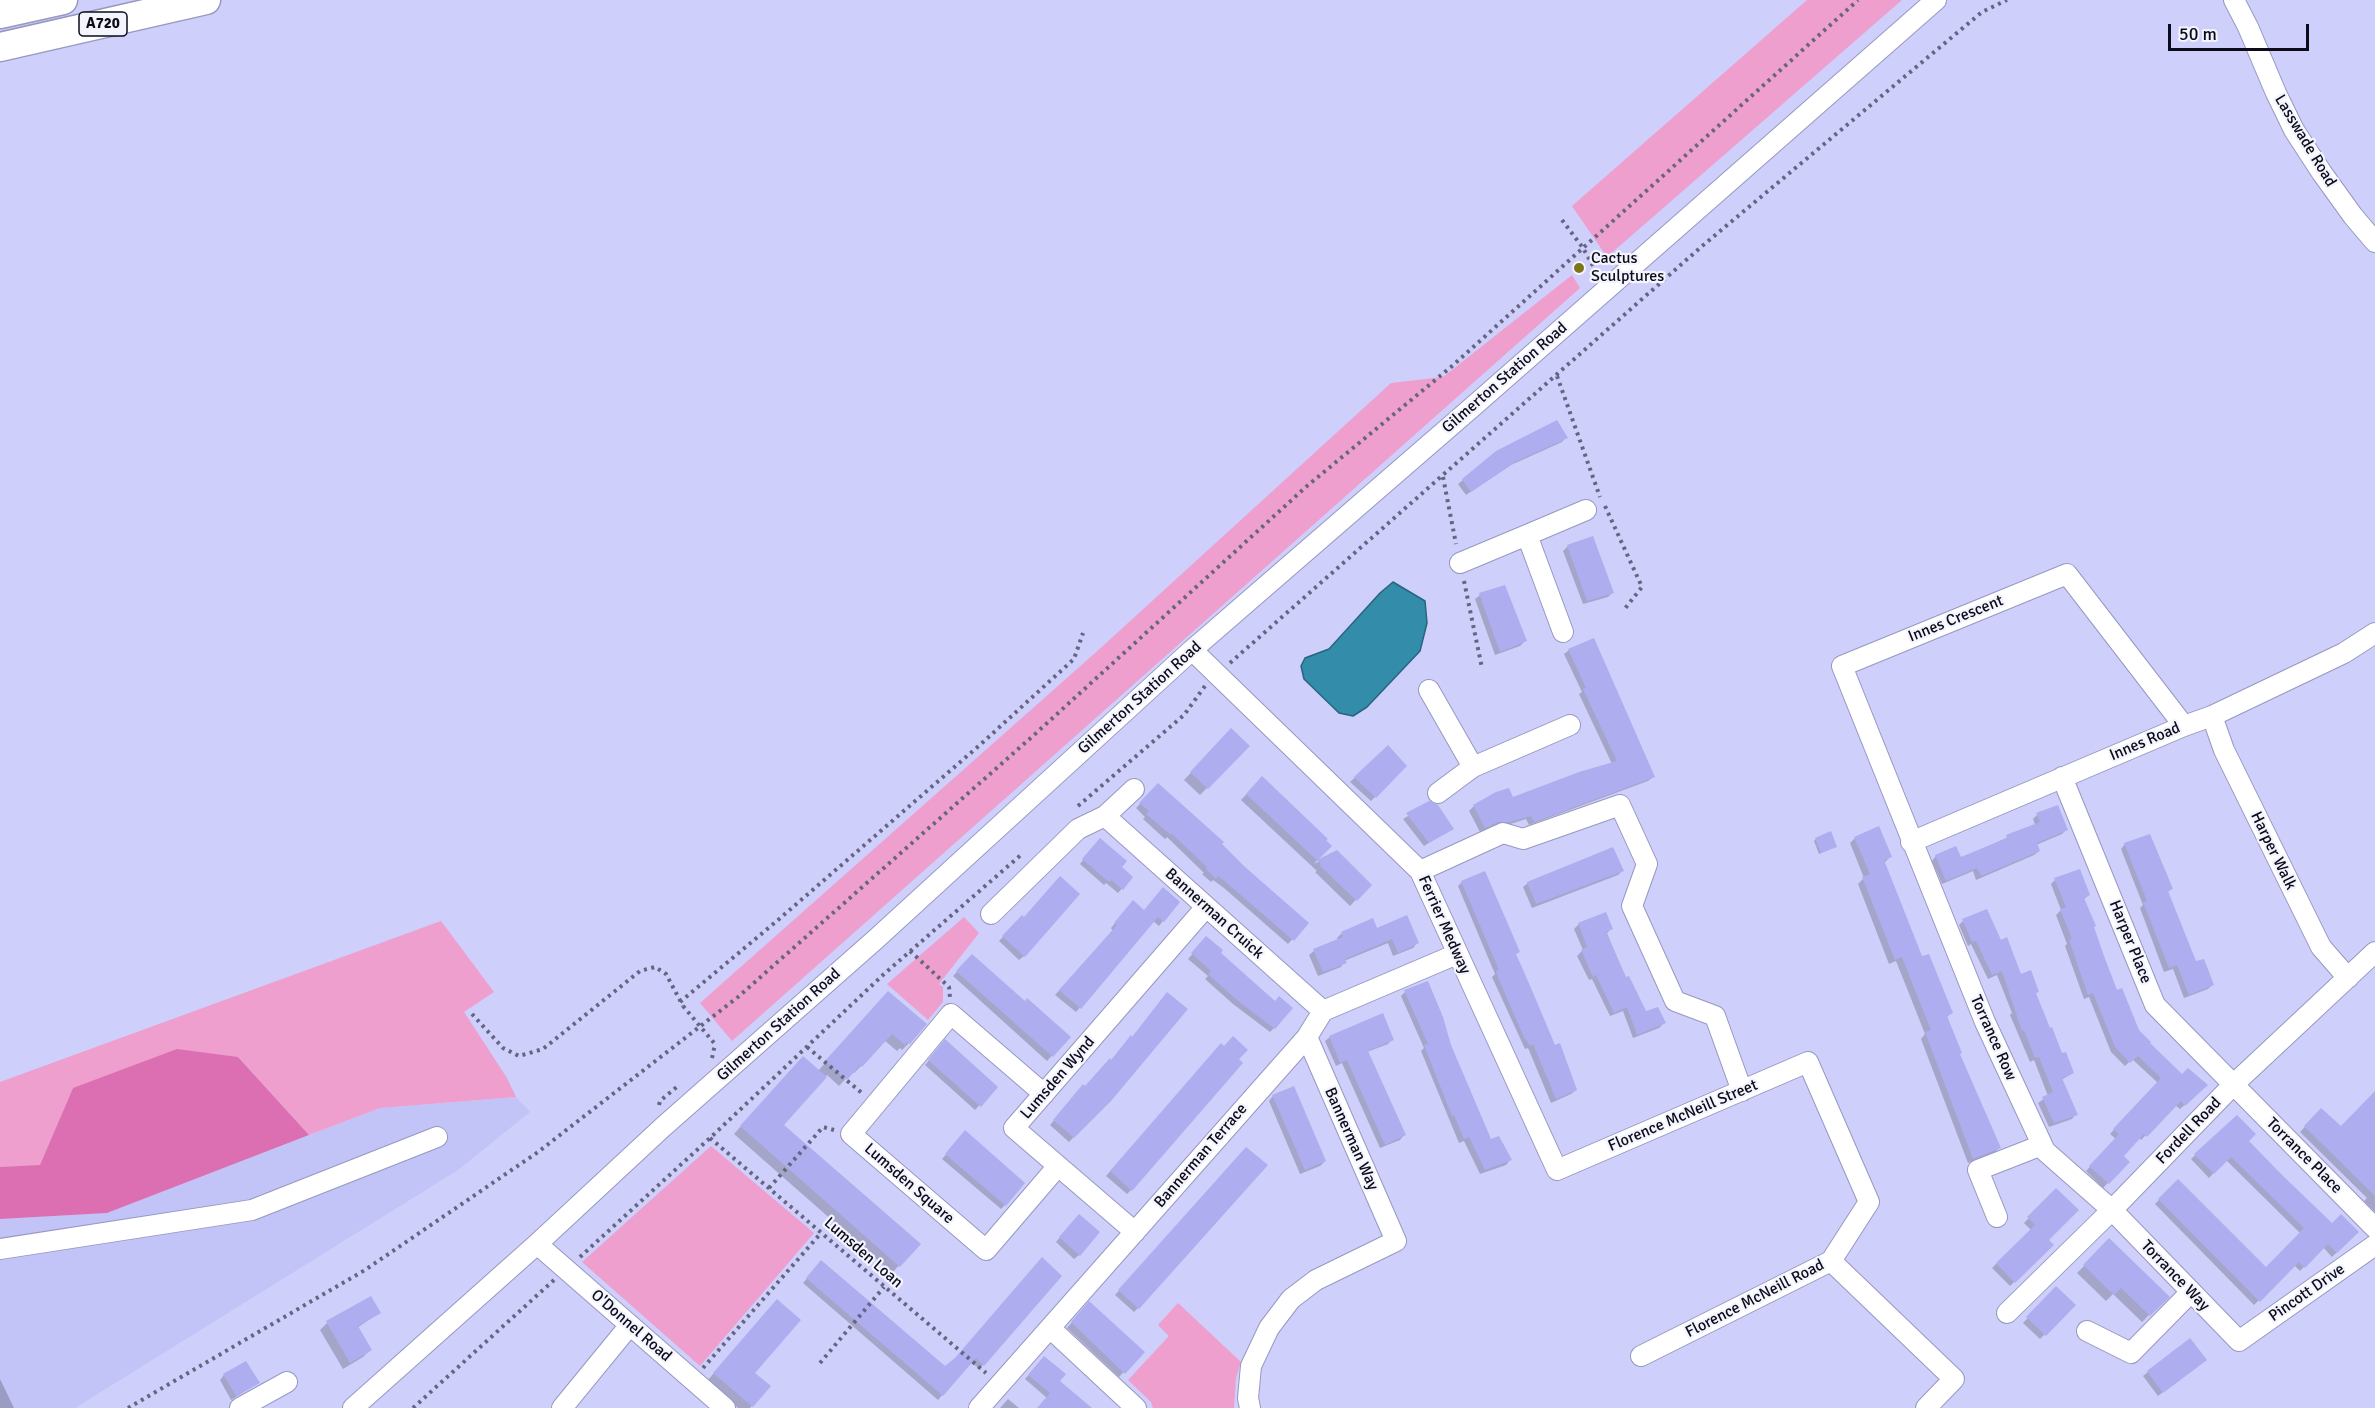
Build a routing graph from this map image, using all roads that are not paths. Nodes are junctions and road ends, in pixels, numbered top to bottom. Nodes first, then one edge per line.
1 (63, 0) edge
2 (206, 0) edge
3 (1936, 0) edge
4 (2234, 0) edge
5 (0, 14) edge
6 (0, 47) edge
7 (2375, 242) edge
8 (1586, 510) dead end
9 (1527, 535) junction
10 (1460, 563) dead end
11 (1563, 632) dead end
12 (2375, 633) edge
13 (1192, 650) junction
14 (1429, 690) dead end
15 (2212, 716) junction
16 (1570, 725) dead end
17 (2184, 726) junction
18 (1473, 767) junction
19 (2062, 777) junction
20 (1134, 789) dead end
21 (1438, 793) dead end
22 (1105, 816) junction
23 (1911, 842) junction
24 (1420, 871) junction
25 (1206, 907) junction
26 (992, 914) dead end
27 (2375, 952) edge
28 (1457, 954) junction
29 (2348, 978) junction
30 (1323, 1011) junction
31 (1306, 1037) junction
32 (1808, 1062) joint
33 (2234, 1084) junction
34 (1742, 1091) junction
35 (1044, 1094) junction
36 (436, 1137) dead end
37 (2042, 1145) junction
38 (1058, 1166) junction
39 (1557, 1170) joint
40 (2112, 1210) junction
41 (1997, 1217) dead end
42 (2375, 1228) edge
43 (1135, 1232) junction
44 (537, 1244) junction
45 (2375, 1245) edge
46 (0, 1249) edge
47 (1832, 1261) junction
48 (2192, 1292) junction
49 (2007, 1313) dead end
50 (630, 1325) junction
51 (1050, 1328) junction
52 (2086, 1331) dead end
53 (2239, 1341) joint
54 (1641, 1356) dead end
55 (286, 1382) dead end
56 (240, 1408) edge
57 (353, 1408) edge
58 (562, 1408) edge
59 (725, 1408) edge
60 (980, 1408) edge
61 (1137, 1408) edge
62 (1250, 1408) edge
63 (1926, 1408) edge

1 - 5 highway, A720
2 - 6 highway, A720
3 - 13 street, Gilmerton Station Road
4 - 7 street, Lasswade Road
8 - 9 street
9 - 10 street
9 - 11 street
12 - 15 street, Innes Road
13 - 24 street, Ferrier Medway
13 - 44 street, Gilmerton Station Road
14 - 18 street
15 - 17 street, Innes Road
15 - 29 street, Harper Walk
16 - 18 street
17 - 19 street, Innes Road
17 - 23 street, Innes Crescent
18 - 21 street
19 - 23 street, Innes Road
19 - 33 street, Harper Place
20 - 22 street
22 - 25 street, Bannerman Cruick
22 - 26 street
23 - 37 street, Torrance Row
24 - 28 street, Ferrier Medway
24 - 34 street
25 - 30 street, Bannerman Cruick
25 - 35 street, Lumsden Wynd
27 - 29 street, Fordell Road
28 - 30 street
28 - 39 street, Ferrier Medway
29 - 33 street, Fordell Road
30 - 31 street, Bannerman Terrace
31 - 43 street, Bannerman Terrace
31 - 62 street, Bannerman Way
32 - 34 street, Florence McNeill Street
32 - 47 street, Florence McNeill Road
33 - 40 street, Fordell Road
33 - 42 street, Torrance Place
34 - 39 street, Florence McNeill Street
35 - 38 street, Lumsden Wynd
35 - 38 street, Lumsden Square
36 - 46 street
37 - 40 street, Torrance Row
37 - 41 street
38 - 43 street, Lumsden Wynd
40 - 48 street, Torrance Way
40 - 49 street, Fordell Road
43 - 51 street, Bannerman Terrace
44 - 50 street, O'Donnel Road
44 - 57 street, Gilmerton Station Road
45 - 53 street, Pincott Drive
47 - 54 street, Florence McNeill Road
47 - 63 street
48 - 52 street
48 - 53 street, Torrance Way
50 - 58 street
50 - 59 street, O'Donnel Road
51 - 60 street, Bannerman Terrace
51 - 61 street
55 - 56 street

